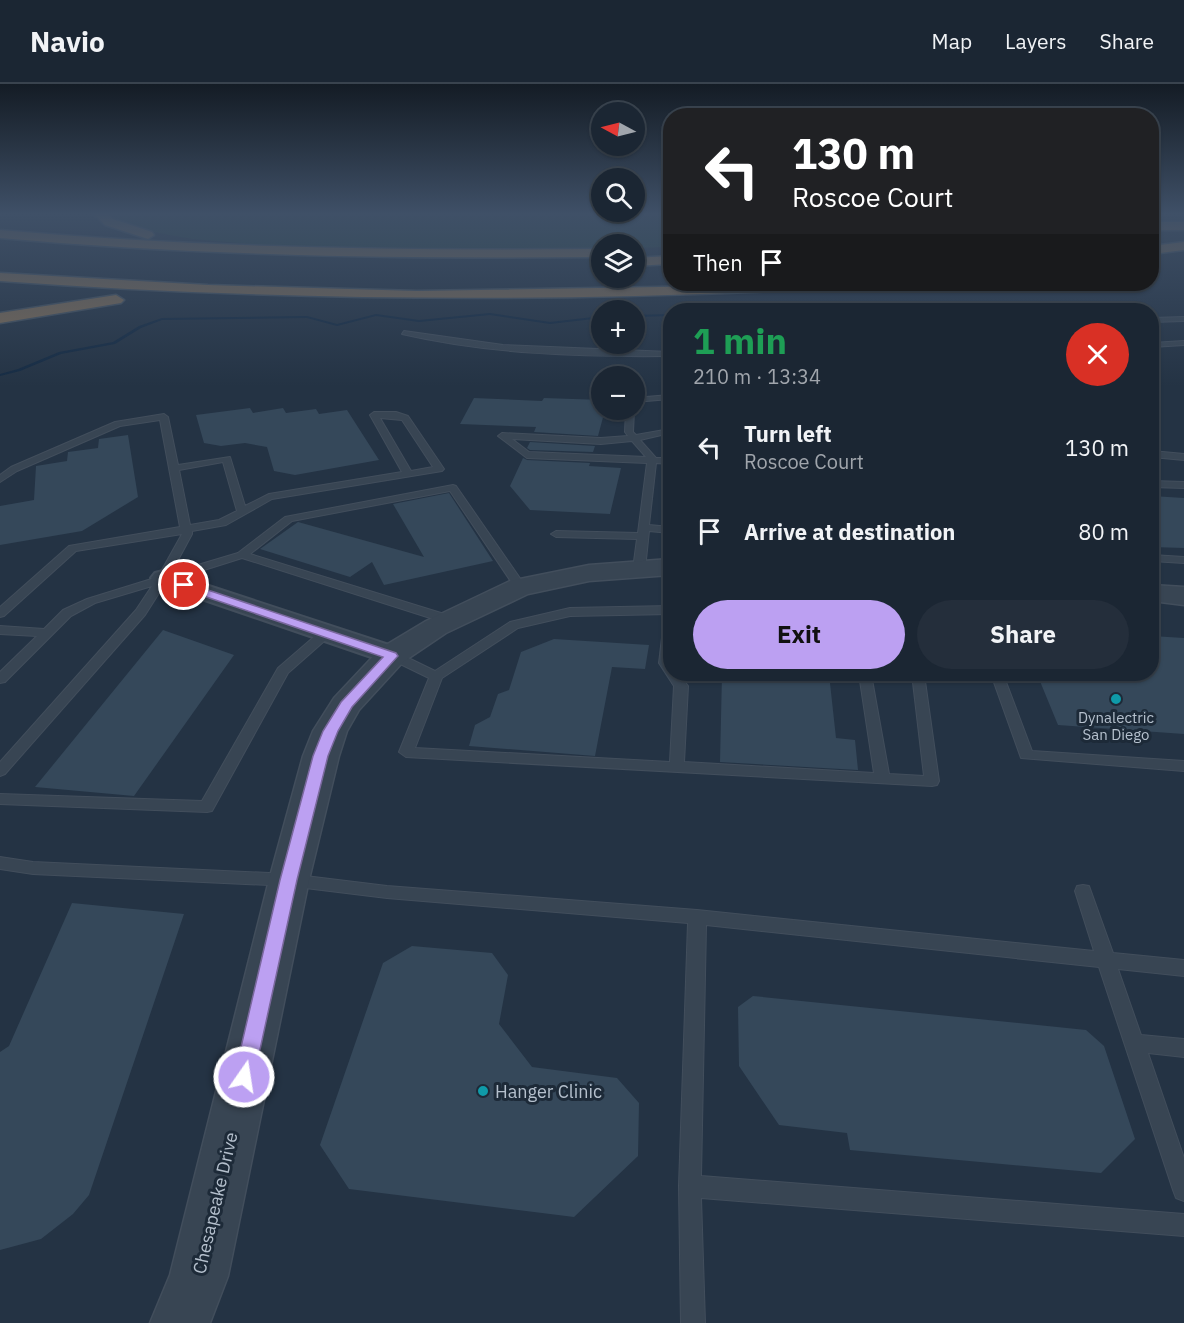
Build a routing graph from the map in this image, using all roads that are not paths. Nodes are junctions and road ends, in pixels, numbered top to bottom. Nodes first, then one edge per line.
1 (78, 271) edge
2 (0, 277) edge
3 (663, 279) edge
4 (663, 290) edge
5 (283, 293) junction
6 (0, 318) edge
7 (1184, 319) edge
8 (1159, 320) edge
9 (404, 333) dead end
10 (1184, 343) edge
11 (1159, 345) edge
12 (663, 354) edge
13 (663, 398) edge
14 (645, 399) edge
15 (630, 420) edge
16 (663, 432) edge
17 (635, 438) junction
18 (1159, 455) edge
19 (1184, 457) edge
20 (652, 460) junction
21 (663, 461) edge
22 (174, 468) junction
23 (408, 474) junction
24 (0, 479) edge
25 (1159, 483) edge
26 (1184, 485) edge
27 (242, 512) junction
28 (186, 528) junction
29 (663, 531) edge
30 (644, 532) junction
31 (556, 534) dead end
32 (242, 555) junction
33 (1159, 558) edge
34 (1184, 560) edge
35 (655, 568) edge
36 (163, 578) junction
37 (520, 587) junction
38 (1159, 594) edge
39 (1184, 596) edge
40 (663, 610) edge
41 (0, 613) edge
42 (450, 620) junction
43 (0, 630) edge
44 (46, 633) junction
45 (326, 633) junction
46 (392, 656) junction
47 (436, 676) junction
48 (0, 679) edge
49 (678, 681) edge
50 (866, 681) edge
51 (919, 681) edge
52 (1000, 681) edge
53 (1184, 766) edge
54 (677, 767) junction
55 (0, 771) edge
56 (882, 778) junction
57 (0, 799) edge
58 (0, 863) edge
59 (289, 880) junction
60 (1083, 891) dead end
61 (697, 917) junction
62 (1106, 959) junction
63 (1184, 968) edge
64 (1134, 1043) junction
65 (1184, 1048) edge
66 (690, 1186) junction
67 (1184, 1190) edge
68 (1184, 1225) edge
69 (180, 1323) edge
70 (693, 1323) edge

1 - 3 highway
2 - 5 highway
4 - 5 highway
5 - 6 highway
7 - 8 lane
9 - 12 lane
10 - 11 lane
13 - 14 lane
15 - 17 lane
16 - 17 lane
17 - 20 lane
17 - 20 lane
18 - 19 lane
20 - 21 lane
20 - 30 lane
22 - 24 lane
22 - 27 lane
22 - 28 lane
23 - 23 lane
23 - 27 lane
25 - 26 lane
27 - 28 lane
28 - 36 lane
28 - 41 lane
29 - 30 lane
30 - 31 lane
30 - 35 lane
32 - 36 lane
32 - 37 lane
32 - 42 lane
33 - 34 lane
35 - 37 street, Chesapeake Drive
36 - 44 lane
36 - 45 street
36 - 55 lane
37 - 42 street, Chesapeake Drive
38 - 39 street
40 - 47 lane
42 - 46 street, Chesapeake Drive
43 - 44 lane
44 - 48 lane
45 - 46 street
45 - 57 lane
46 - 47 lane
46 - 59 street, Chesapeake Drive
47 - 54 lane
49 - 54 lane
50 - 56 lane
51 - 56 lane
52 - 53 lane
54 - 56 lane
58 - 59 lane
59 - 61 lane
59 - 69 street, Chesapeake Drive
60 - 62 lane
61 - 62 lane
61 - 66 lane
62 - 63 lane
62 - 64 lane
64 - 65 lane
64 - 67 lane
66 - 68 lane
66 - 70 lane

